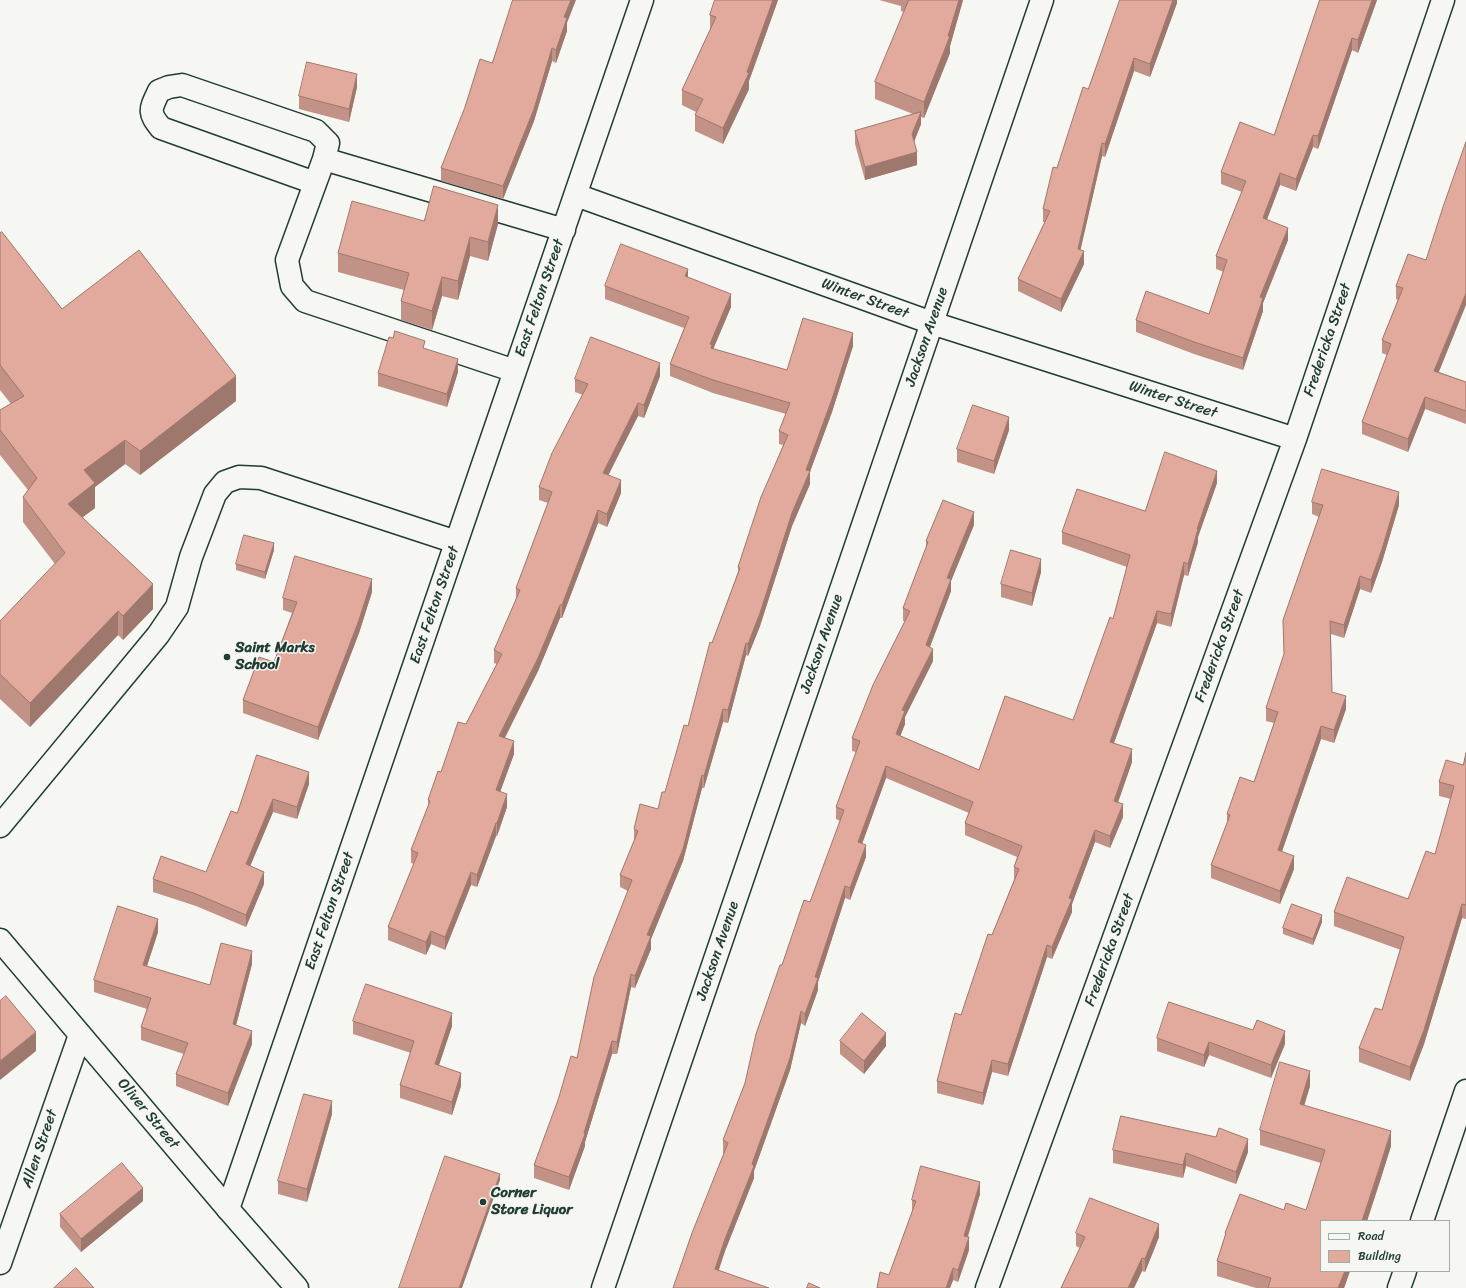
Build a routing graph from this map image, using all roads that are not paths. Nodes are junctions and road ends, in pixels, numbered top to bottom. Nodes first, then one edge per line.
1 (642, 0) edge
2 (1042, 0) edge
3 (1443, 0) edge
4 (324, 159) junction
5 (315, 183) junction
6 (576, 195) junction
7 (564, 230) junction
8 (932, 323) junction
9 (515, 371) junction
10 (1295, 439) junction
11 (456, 542) junction
12 (0, 826) edge
13 (0, 940) edge
14 (80, 1035) junction
15 (1466, 1091) edge
16 (228, 1209) junction
17 (1422, 1220) edge
18 (0, 1263) edge
19 (1405, 1272) edge
20 (297, 1288) edge
21 (603, 1288) edge
22 (987, 1288) edge
23 (1399, 1288) edge

1 - 6 street, East Felton Street
2 - 8 street, Jackson Avenue
3 - 10 street, Fredericka Street
4 - 5 street
4 - 5 street
4 - 7 street
5 - 9 street
6 - 7 street, East Felton Street
6 - 8 street, Winter Street
7 - 9 street, East Felton Street
8 - 10 street, Winter Street
8 - 21 street, Jackson Avenue
9 - 11 street, East Felton Street
10 - 22 street, Fredericka Street
11 - 12 street
11 - 16 street, East Felton Street
13 - 14 street, Oliver Street
14 - 16 street, Oliver Street
14 - 18 street, Allen Street
15 - 17 street
16 - 20 street, Oliver Street
19 - 23 street

